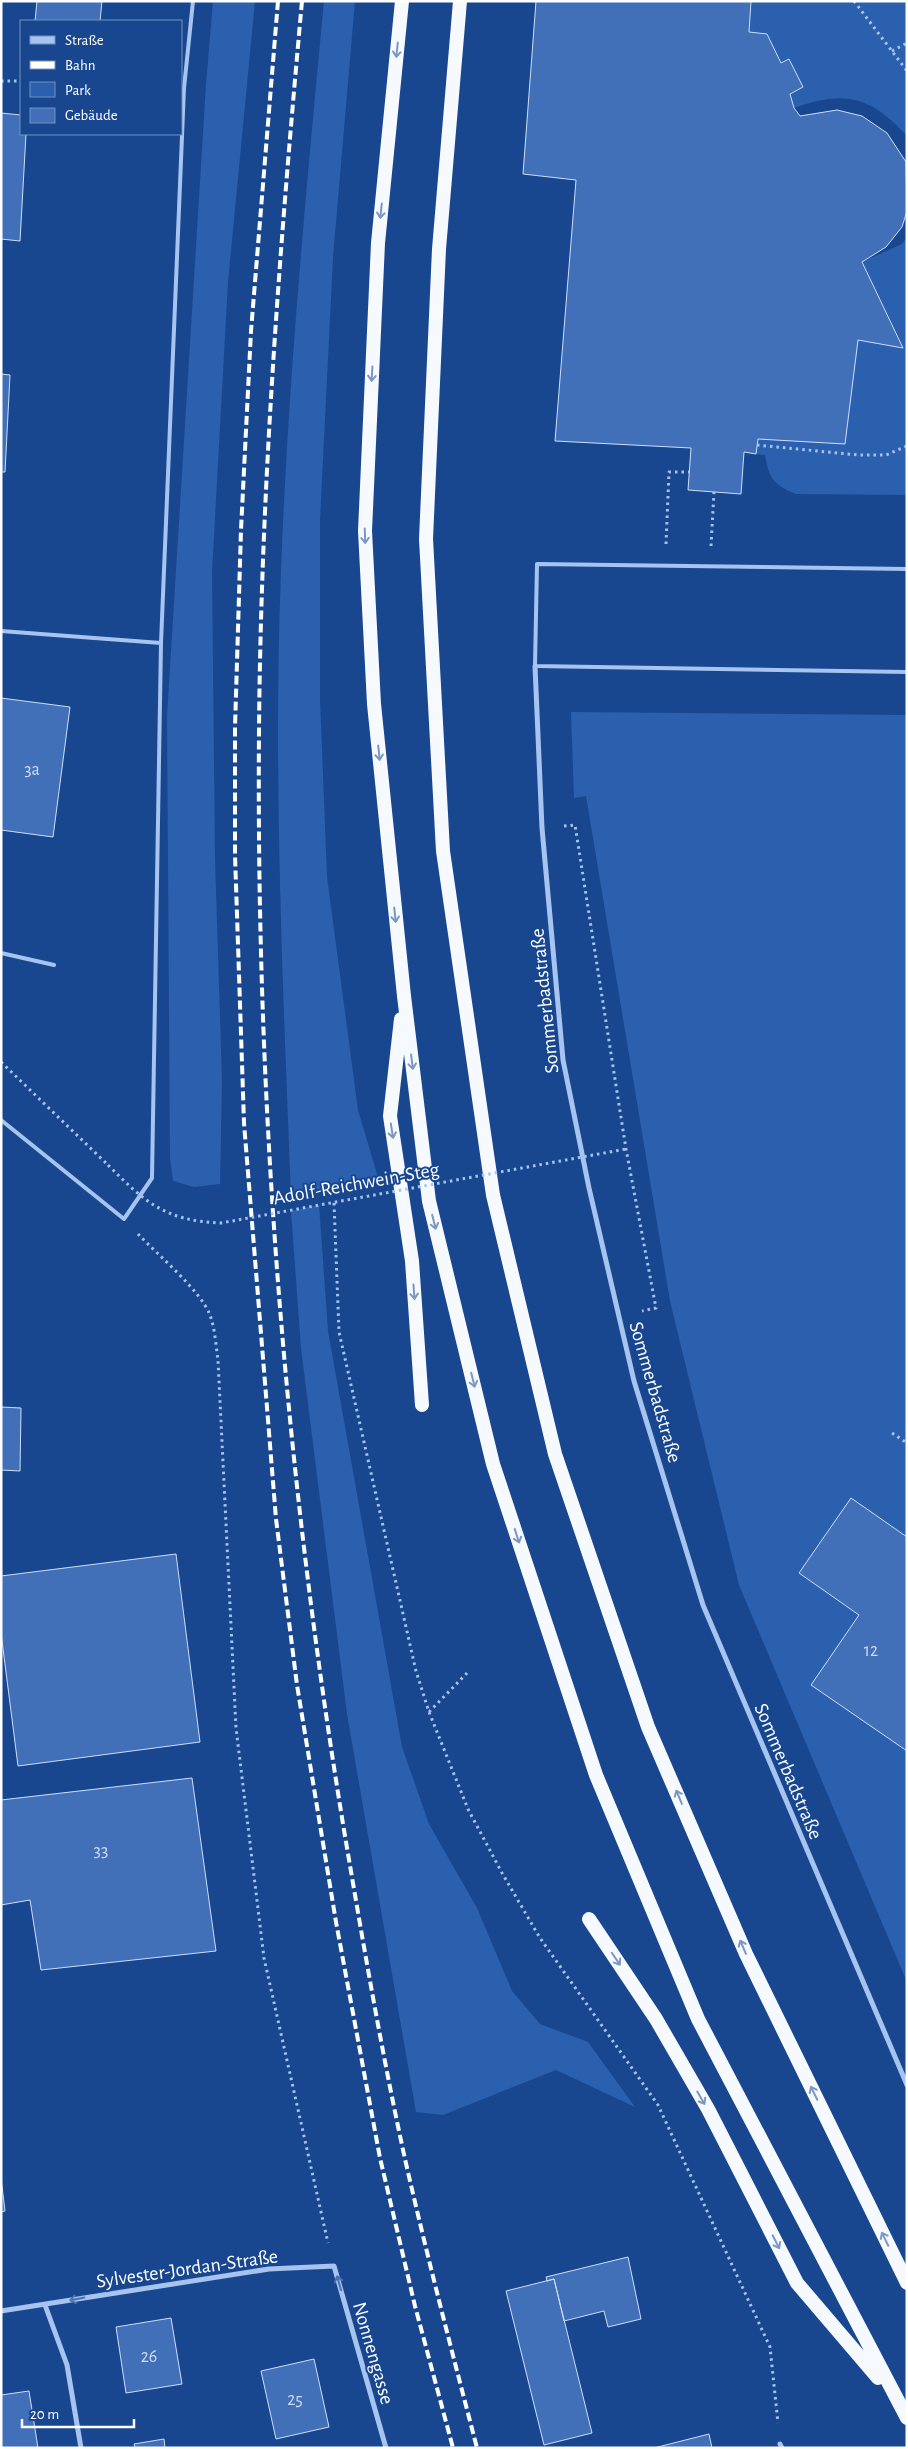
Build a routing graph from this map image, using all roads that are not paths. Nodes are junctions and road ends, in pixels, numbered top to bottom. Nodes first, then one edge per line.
1 (193, 1) edge
2 (402, 1) edge
3 (460, 1) edge
4 (182, 123) edge
5 (182, 135) edge
6 (907, 569) edge
7 (1, 631) edge
8 (161, 644) junction
9 (536, 666) junction
10 (907, 672) edge
11 (1, 953) edge
12 (54, 965) dead end
13 (404, 996) junction
14 (1, 1120) edge
15 (422, 1405) dead end
16 (589, 1919) dead end
17 (907, 2085) edge
18 (334, 2266) joint
19 (907, 2283) edge
20 (45, 2305) junction
21 (1, 2311) edge
22 (895, 2398) junction
23 (907, 2418) edge
24 (81, 2448) edge
25 (386, 2448) edge

1 - 4 lane
2 -> 13 highway
19 -> 3 highway
5 - 8 lane
6 - 9 lane
7 - 8 lane
8 - 14 lane
9 - 10 lane
9 - 17 street, Sommerbadstraße
11 - 12 lane
13 -> 15 highway
13 -> 22 highway
16 -> 22 highway
18 -> 20 street, Sylvester-Jordan-Straße
25 -> 18 street, Nonnengasse
20 - 21 street, Sylvester-Jordan-Straße
20 - 24 street
22 - 23 highway

